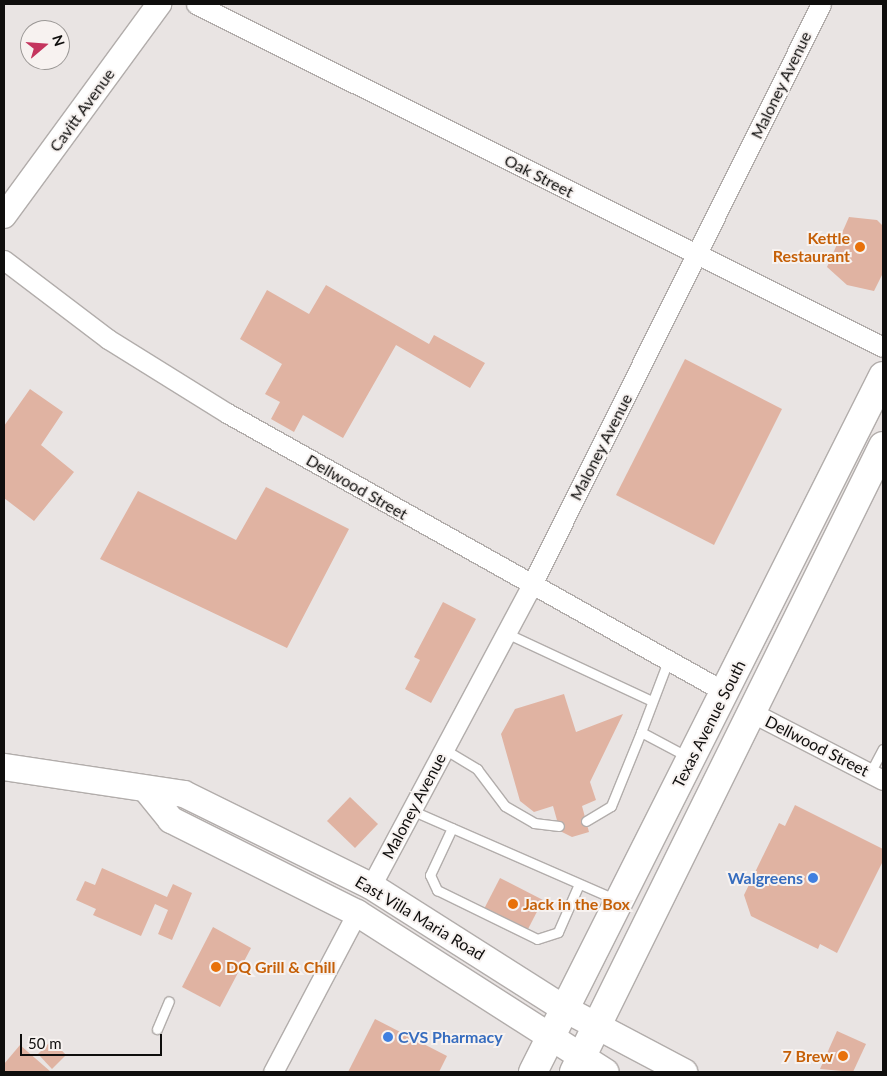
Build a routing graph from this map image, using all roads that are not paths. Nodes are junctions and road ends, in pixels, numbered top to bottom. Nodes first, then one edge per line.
1 (159, 4) edge
2 (196, 4) edge
3 (821, 4) edge
4 (4, 216) edge
5 (698, 256) junction
6 (4, 260) edge
7 (883, 348) edge
8 (883, 376) edge
9 (883, 446) edge
10 (531, 586) junction
11 (506, 633) junction
12 (668, 661) junction
13 (725, 692) junction
14 (652, 702) junction
15 (751, 712) junction
16 (641, 732) junction
17 (444, 749) junction
18 (883, 749) edge
19 (692, 759) junction
20 (4, 767) edge
21 (877, 776) edge
22 (146, 789) junction
23 (411, 810) junction
24 (586, 821) dead end
25 (559, 826) dead end
26 (452, 828) junction
27 (579, 884) junction
28 (371, 886) junction
29 (618, 900) junction
30 (356, 913) junction
31 (169, 1001) dead end
32 (565, 1009) junction
33 (596, 1027) junction
34 (157, 1029) dead end
35 (549, 1039) junction
36 (578, 1066) edge
37 (273, 1072) edge
38 (533, 1072) edge
39 (606, 1072) edge
40 (684, 1072) edge

1 - 4 street, Cavitt Avenue
2 - 5 street, Oak Street
3 - 5 street, Maloney Avenue
5 - 7 street, Oak Street
5 - 10 street, Maloney Avenue
6 - 10 street, Dellwood Street
8 - 13 main road, Texas Avenue South
9 - 15 main road, Texas Avenue South
10 - 11 street, Maloney Avenue
10 - 12 street, Dellwood Street
11 - 14 lane
11 - 17 street, Maloney Avenue
12 - 13 street, Dellwood Street
12 - 14 lane
13 - 19 main road, Texas Avenue South
14 - 16 lane
15 - 21 street, Dellwood Street
15 - 33 main road, Texas Avenue South
16 - 19 lane
16 - 24 lane
17 - 23 street, Maloney Avenue
17 - 25 lane
18 - 21 lane
19 - 29 main road, Texas Avenue South
20 - 22 main road, East Villa Maria Road
22 - 28 main road, East Villa Maria Road
22 - 30 main road, East Villa Maria Road
23 - 26 lane
23 - 28 street, Maloney Avenue
26 - 27 lane
26 - 27 lane
27 - 29 lane
28 - 32 main road, East Villa Maria Road
29 - 32 main road, Texas Avenue South
30 - 35 main road, East Villa Maria Road
30 - 37 street
31 - 34 lane
32 - 33 main road, East Villa Maria Road
32 - 35 main road, Texas Avenue South
33 - 36 main road, Texas Avenue South
33 - 40 main road, East Villa Maria Road
35 - 36 main road, East Villa Maria Road
35 - 38 main road, Texas Avenue South
36 - 39 main road, East Villa Maria Road

